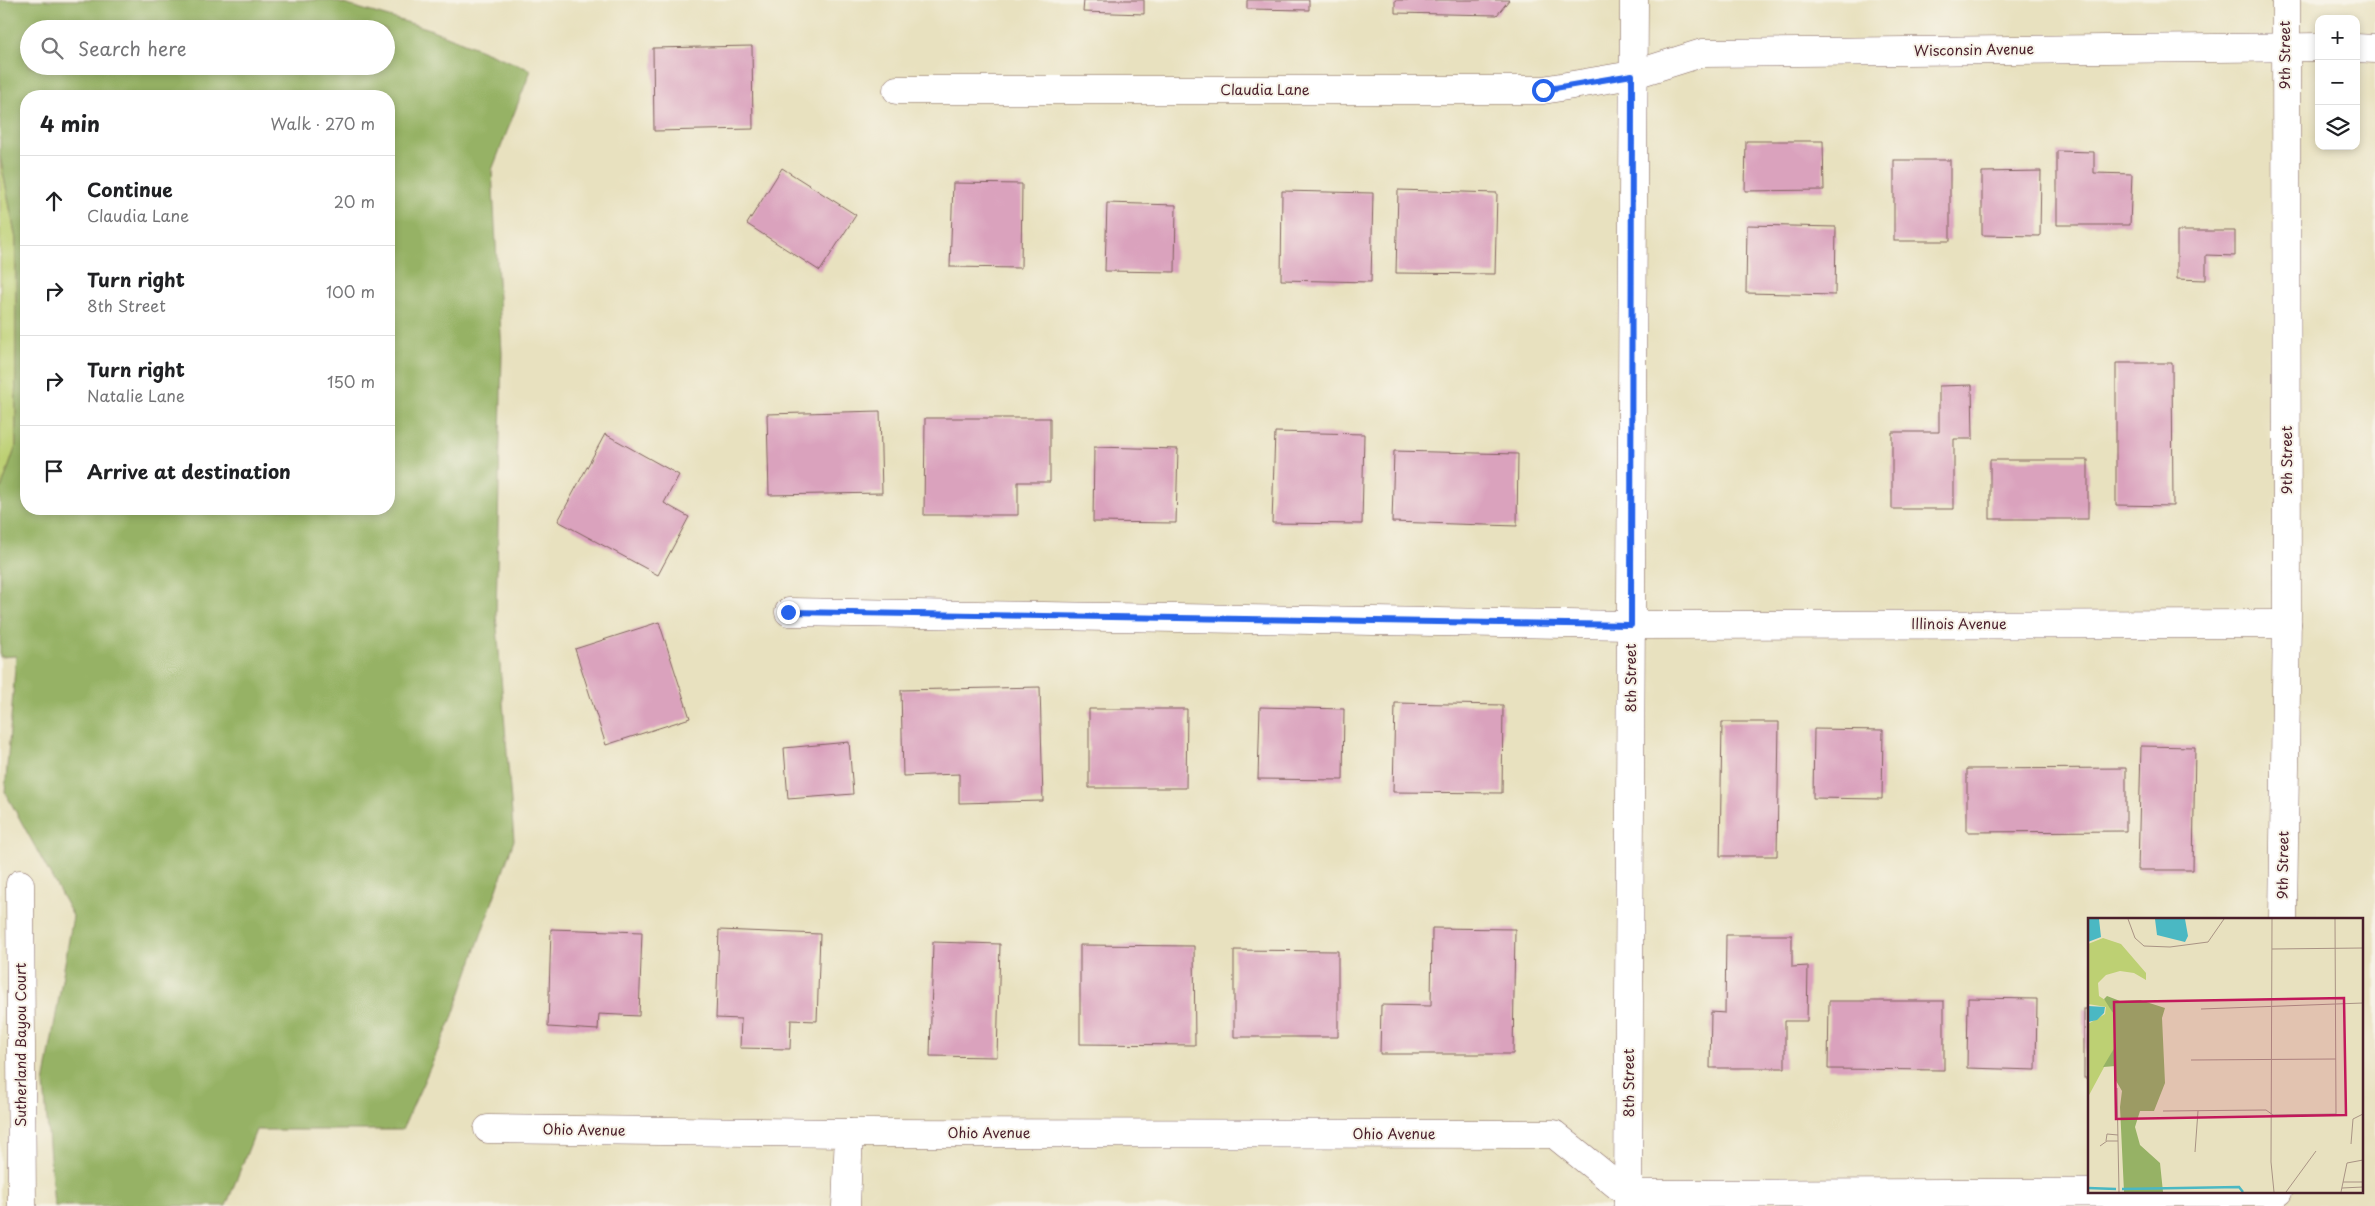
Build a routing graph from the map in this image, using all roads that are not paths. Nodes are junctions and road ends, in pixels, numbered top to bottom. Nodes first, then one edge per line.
1 (1634, 0) edge
2 (2286, 0) edge
3 (2285, 47) junction
4 (2315, 48) edge
5 (2360, 48) edge
6 (2375, 49) edge
7 (1632, 75) junction
8 (898, 90) dead end
9 (788, 612) dead end
10 (2287, 624) junction
11 (1631, 625) junction
12 (20, 884) dead end
13 (2283, 918) edge
14 (488, 1129) dead end
15 (849, 1132) junction
16 (2116, 1194) edge
17 (1628, 1200) edge
18 (22, 1206) edge
19 (846, 1206) edge

1 - 7 street, 8th Street
2 - 3 street, 9th Street
3 - 4 street, Wisconsin Avenue
3 - 7 street, Wisconsin Avenue
3 - 10 street, 9th Street
5 - 6 street
7 - 8 street, Claudia Lane
7 - 11 street, 8th Street
9 - 11 street, Illinois Avenue
10 - 11 street, Illinois Avenue
10 - 13 street, 9th Street
11 - 17 street, 8th Street
12 - 18 street, Sutherland Bayou Court
14 - 15 street, Ohio Avenue
15 - 17 street, Ohio Avenue
15 - 19 street
16 - 17 street

